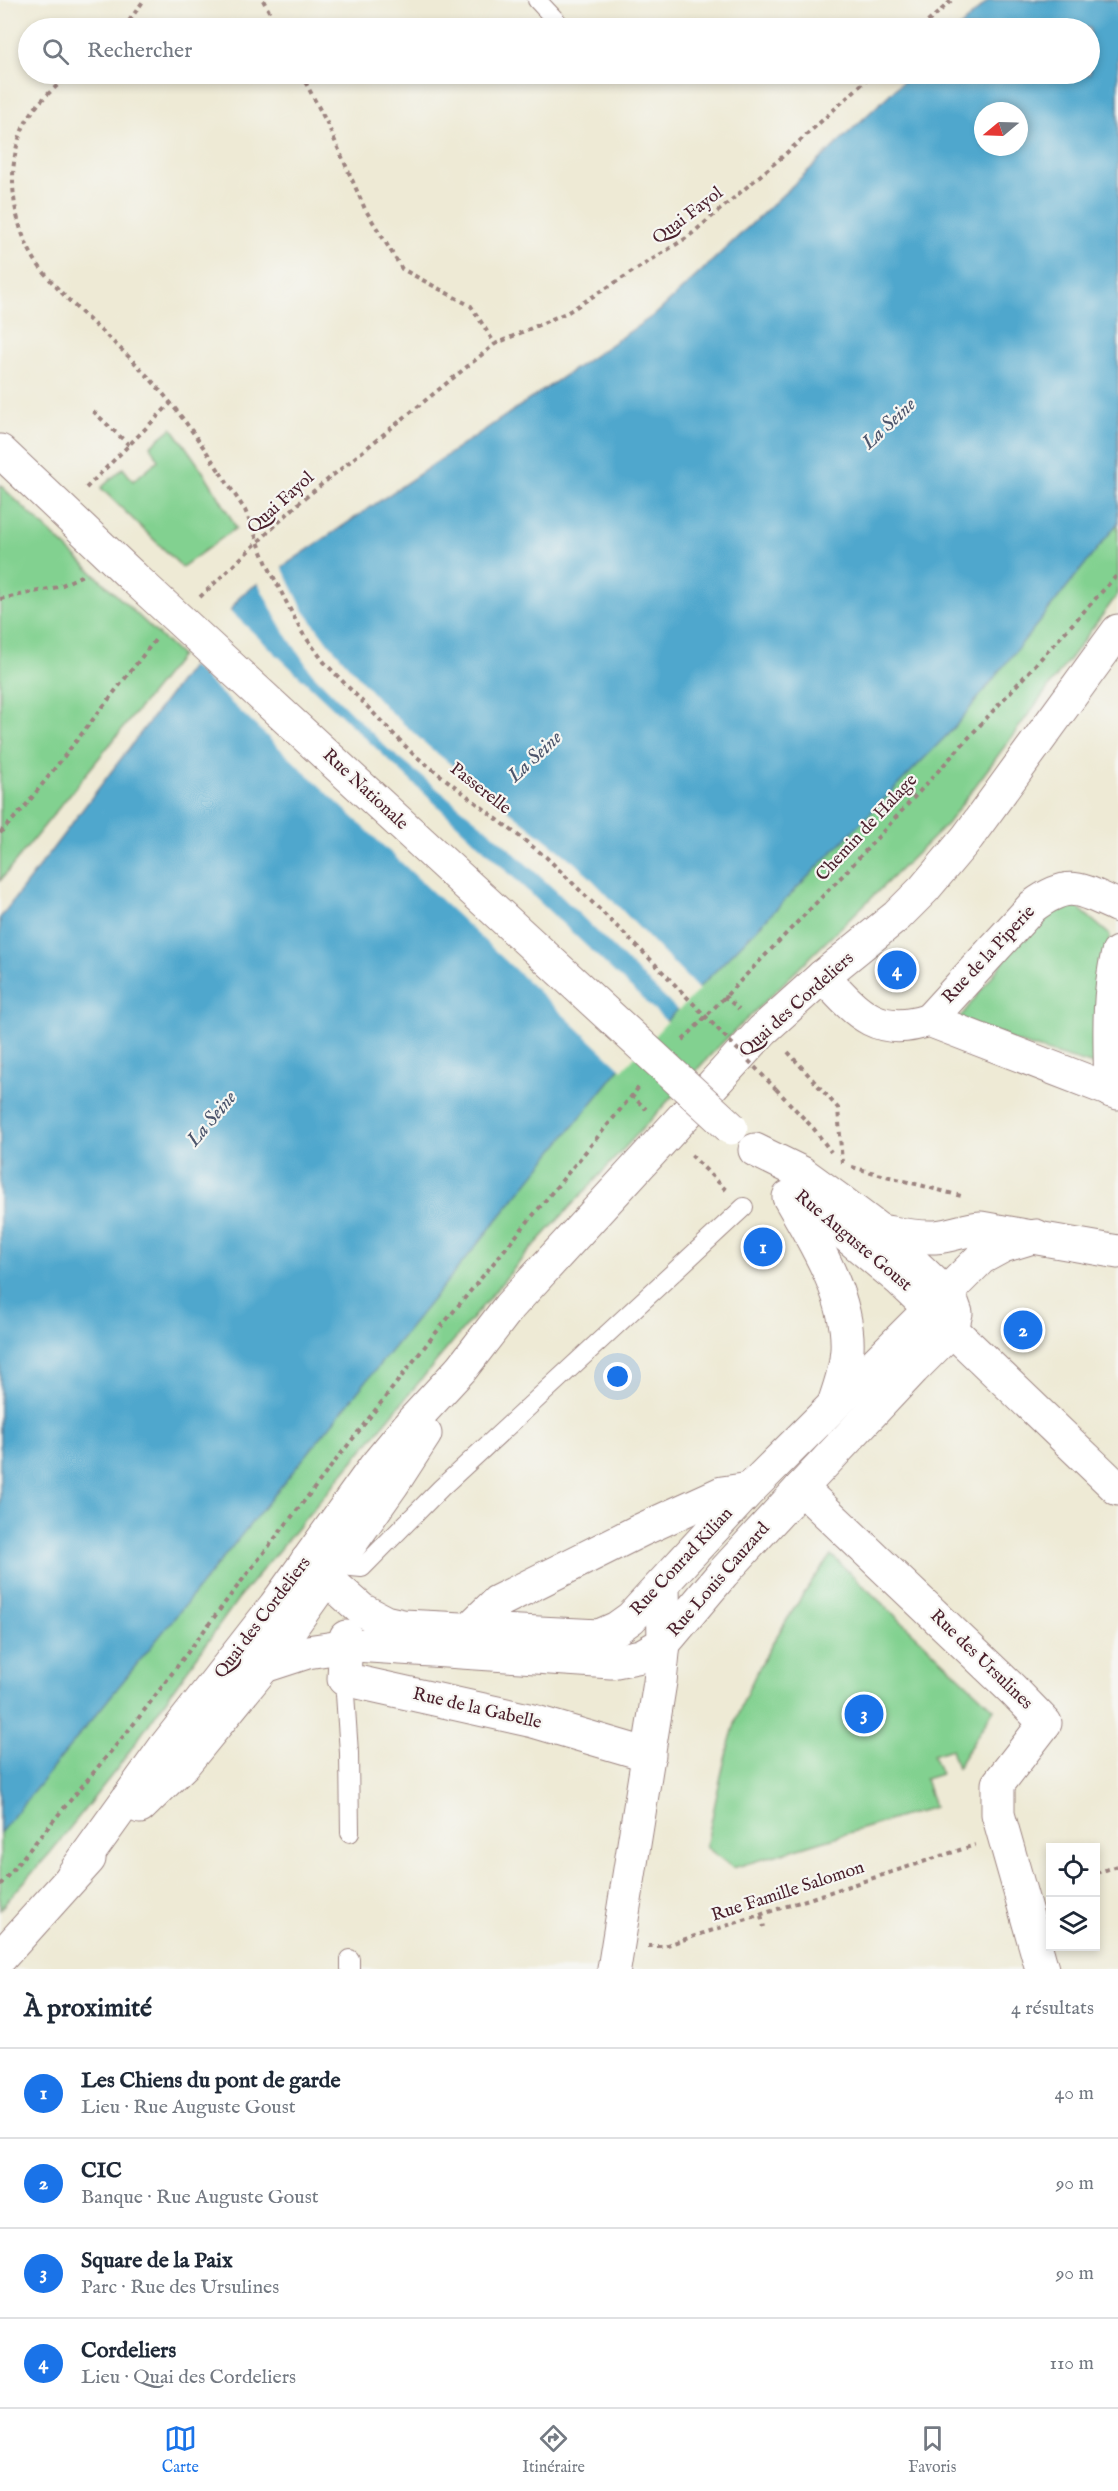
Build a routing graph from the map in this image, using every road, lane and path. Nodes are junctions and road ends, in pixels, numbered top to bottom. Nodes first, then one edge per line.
1 (144, 0) edge
2 (262, 0) edge
3 (537, 0) edge
4 (952, 0) edge
5 (131, 18) edge
6 (272, 18) edge
7 (554, 18) edge
8 (932, 18) edge
9 (58, 84) edge
10 (306, 84) edge
11 (862, 84) edge
12 (495, 344) junction
13 (171, 402) junction
14 (93, 411) dead end
15 (129, 445) junction
16 (0, 451) edge
17 (64, 509) junction
18 (122, 566) junction
19 (1118, 574) edge
20 (200, 598) dead end
21 (0, 599) edge
22 (1118, 631) edge
23 (158, 638) dead end
24 (0, 833) edge
25 (1118, 906) edge
26 (1118, 953) edge
27 (823, 976) junction
28 (929, 1020) junction
29 (678, 1045) dead end
30 (785, 1049) dead end
31 (647, 1079) dead end
32 (1114, 1092) edge
33 (631, 1095) dead end
34 (731, 1128) joint
35 (668, 1133) junction
36 (755, 1150) junction
37 (842, 1166) junction
38 (780, 1179) junction
39 (744, 1207) joint
40 (880, 1231) junction
41 (1036, 1236) junction
42 (938, 1237) junction
43 (1118, 1252) edge
44 (944, 1311) junction
45 (834, 1406) junction
46 (750, 1488) junction
47 (801, 1488) junction
48 (1118, 1489) edge
49 (323, 1566) junction
50 (663, 1585) junction
51 (297, 1596) junction
52 (467, 1631) junction
53 (349, 1642) junction
54 (663, 1643) junction
55 (264, 1665) junction
56 (344, 1679) junction
57 (137, 1720) dead end
58 (649, 1755) junction
59 (350, 1833) dead end
60 (976, 1845) dead end
61 (1118, 1866) edge
62 (1100, 1871) edge
63 (73, 1875) junction
64 (0, 1885) edge
65 (623, 1914) junction
66 (761, 1916) junction
67 (764, 1927) dead end
68 (0, 1958) edge
69 (614, 1969) edge
70 (1042, 1969) edge

1 - 5 path
2 - 6 path
3 - 7 lane
4 - 8 path
9 - 13 path, Passerelle
10 - 12 path
11 - 12 path, Quai Fayol
12 - 20 path, Quai Fayol
13 - 15 path
13 - 37 path, Passerelle, bridge
14 - 15 path
15 - 17 path
16 - 17 main road, Rue Nationale
17 - 18 main road, Rue Nationale
18 - 21 path
18 - 34 main road, Rue Nationale, bridge
19 - 29 path, Chemin de Halage
22 - 27 main road, Quai des Cordeliers
23 - 24 path
25 - 28 main road, Rue de la Piperie
26 - 32 main road
27 - 28 main road
27 - 35 main road, Quai des Cordeliers
28 - 32 main road
30 - 37 path
31 - 33 path
34 - 36 main road, Rue Auguste Goust
35 - 39 path
35 - 49 main road, Quai des Cordeliers
36 - 38 main road, Rue Auguste Goust
36 - 40 main road, Rue Auguste Goust
37 - 42 path
38 - 44 main road, Rue Auguste Goust
38 - 45 main road
39 - 49 lane
40 - 42 main road
40 - 44 main road, Rue Auguste Goust
41 - 42 main road
41 - 43 main road
41 - 44 main road
44 - 45 main road, Rue Conrad Kilian
44 - 47 main road, Rue Louis Cauzard
44 - 48 main road, Rue Auguste Goust
45 - 46 main road, Rue Conrad Kilian
46 - 50 main road, Rue Conrad Kilian
46 - 52 main road, Rue Conrad Kilian
47 - 54 main road, Rue Louis Cauzard
47 - 70 main road, Rue des Ursulines
49 - 51 main road, Quai des Cordeliers
49 - 52 main road, Rue Conrad Kilian
50 - 52 main road, Rue Conrad Kilian
50 - 54 main road
51 - 53 main road
51 - 55 main road, Quai des Cordeliers
51 - 63 main road, Quai des Cordeliers
53 - 54 main road
53 - 55 main road
53 - 56 main road
54 - 58 main road, Rue Louis Cauzard
55 - 63 main road, Quai des Cordeliers
56 - 58 main road, Rue de la Gabelle
56 - 59 lane
57 - 64 path
58 - 65 main road, Rue Louis Cauzard
60 - 66 path, Rue Famille Salomon
61 - 62 path
63 - 68 main road
65 - 66 path, Rue Famille Salomon
65 - 69 main road, Rue Louis Cauzard
66 - 67 path

